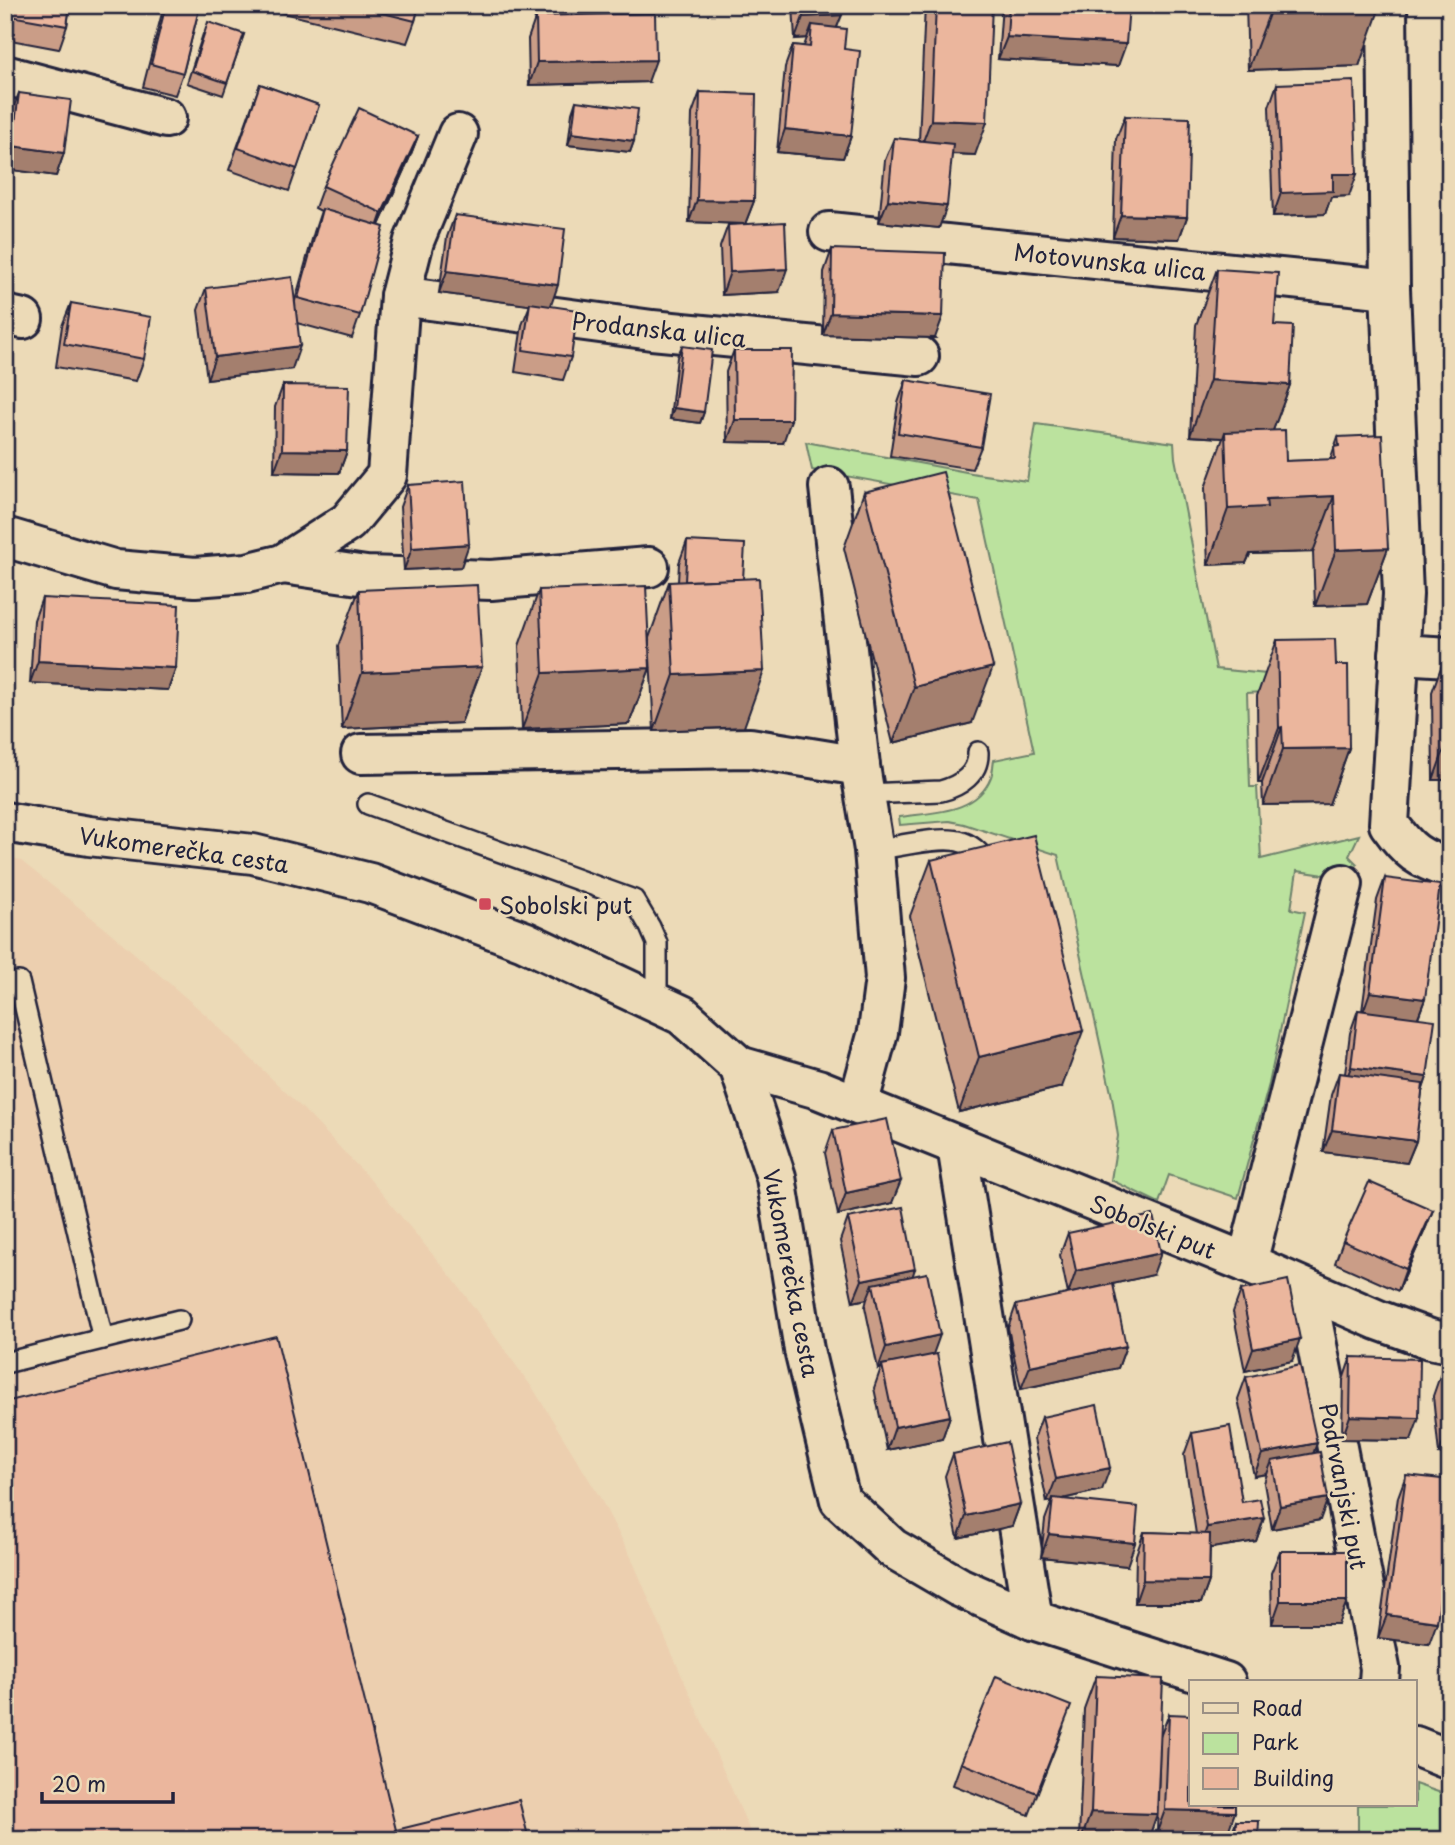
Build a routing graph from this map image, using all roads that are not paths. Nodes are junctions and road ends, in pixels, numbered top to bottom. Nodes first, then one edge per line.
1 (1387, 5) edge
2 (5, 75) edge
3 (166, 118) dead end
4 (458, 134) dead end
5 (829, 232) dead end
6 (1390, 289) junction
7 (400, 296) junction
8 (919, 356) dead end
9 (829, 486) dead end
10 (5, 537) edge
11 (283, 564) junction
12 (649, 567) dead end
13 (1399, 654) junction
14 (1450, 657) edge
15 (978, 752) dead end
16 (360, 754) dead end
17 (863, 780) junction
18 (368, 804) dead end
19 (5, 822) edge
20 (874, 850) junction
21 (1450, 869) edge
22 (992, 878) edge
23 (1343, 884) dead end
24 (5, 985) edge
25 (657, 1003) junction
26 (739, 1066) junction
27 (858, 1105) junction
28 (957, 1146) junction
29 (1247, 1263) junction
30 (1306, 1290) junction
31 (179, 1320) dead end
32 (103, 1339) junction
33 (1450, 1343) edge
34 (5, 1363) edge
35 (1033, 1620) junction
36 (1220, 1680) edge
37 (1379, 1680) edge
38 (1416, 1746) edge
39 (1450, 1760) edge

1 - 6 street
2 - 3 street
4 - 7 street
5 - 6 street, Motovunska ulica
6 - 13 street
7 - 8 street, Prodanska ulica
7 - 11 street
9 - 17 street
10 - 11 street
11 - 12 street
13 - 14 street
13 - 21 street
15 - 17 lane
16 - 17 street
17 - 20 street
18 - 25 lane
19 - 25 street, Vukomerečka cesta
20 - 22 lane
20 - 27 street
23 - 29 street
24 - 32 lane
25 - 26 street, Vukomerečka cesta
26 - 27 street, Sobolski put
26 - 35 street, Vukomerečka cesta
27 - 28 street, Sobolski put
28 - 29 street, Sobolski put
28 - 35 street
29 - 30 street, Sobolski put
30 - 33 street, Sobolski put
30 - 37 street, Podrvanjski put
31 - 32 lane
32 - 34 lane
35 - 36 street, Vukomerečka cesta
38 - 39 street

